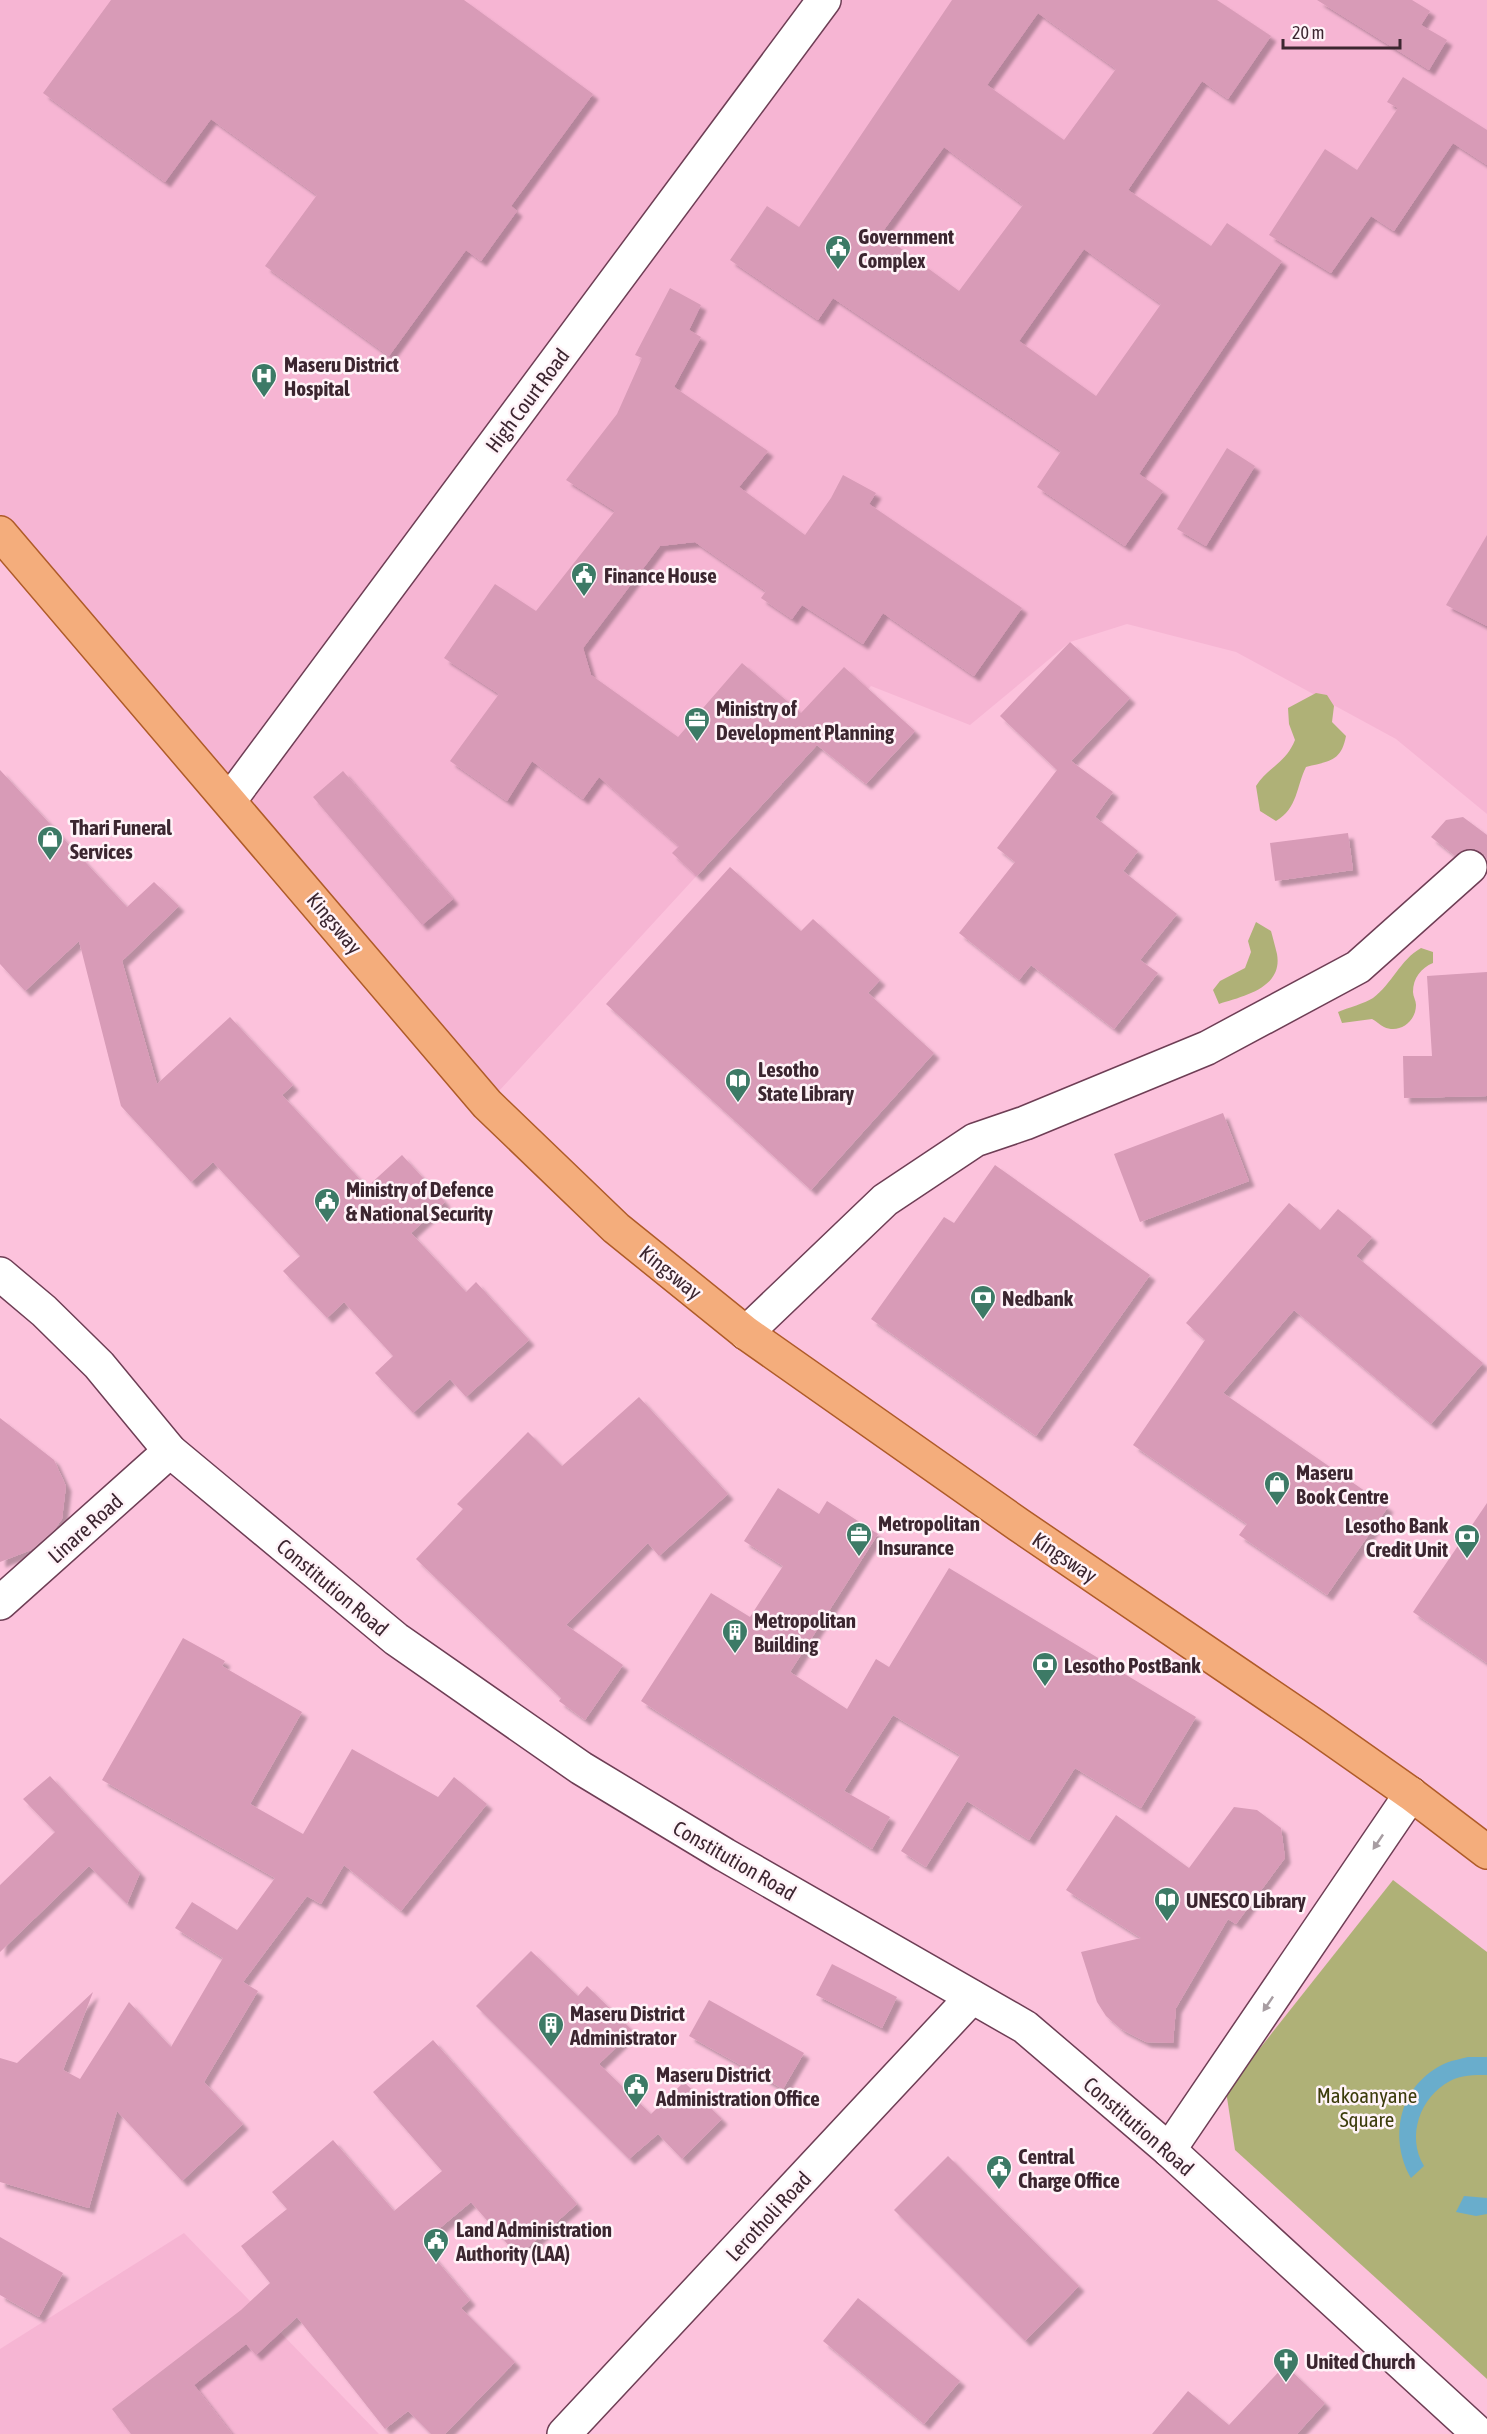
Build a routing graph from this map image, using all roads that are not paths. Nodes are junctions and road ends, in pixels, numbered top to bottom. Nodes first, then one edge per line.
1 (824, 0) edge
2 (0, 532) edge
3 (230, 800) junction
4 (1470, 867) dead end
5 (0, 1274) edge
6 (746, 1333) junction
7 (170, 1451) junction
8 (0, 1603) edge
9 (1411, 1794) junction
10 (1487, 1852) edge
11 (972, 1997) junction
12 (1168, 2150) junction
13 (564, 2434) edge
14 (1479, 2434) edge

1 - 3 street, High Court Road
2 - 3 main road, Kingsway
3 - 6 main road, Kingsway
4 - 6 street
5 - 7 street, Constitution Road
6 - 9 main road, Kingsway
7 - 8 street, Linare Road
7 - 11 street, Constitution Road
9 - 10 main road, Kingsway
9 -> 12 street
11 - 12 street, Constitution Road
11 - 13 street, Lerotholi Road
12 - 14 street, Constitution Road

